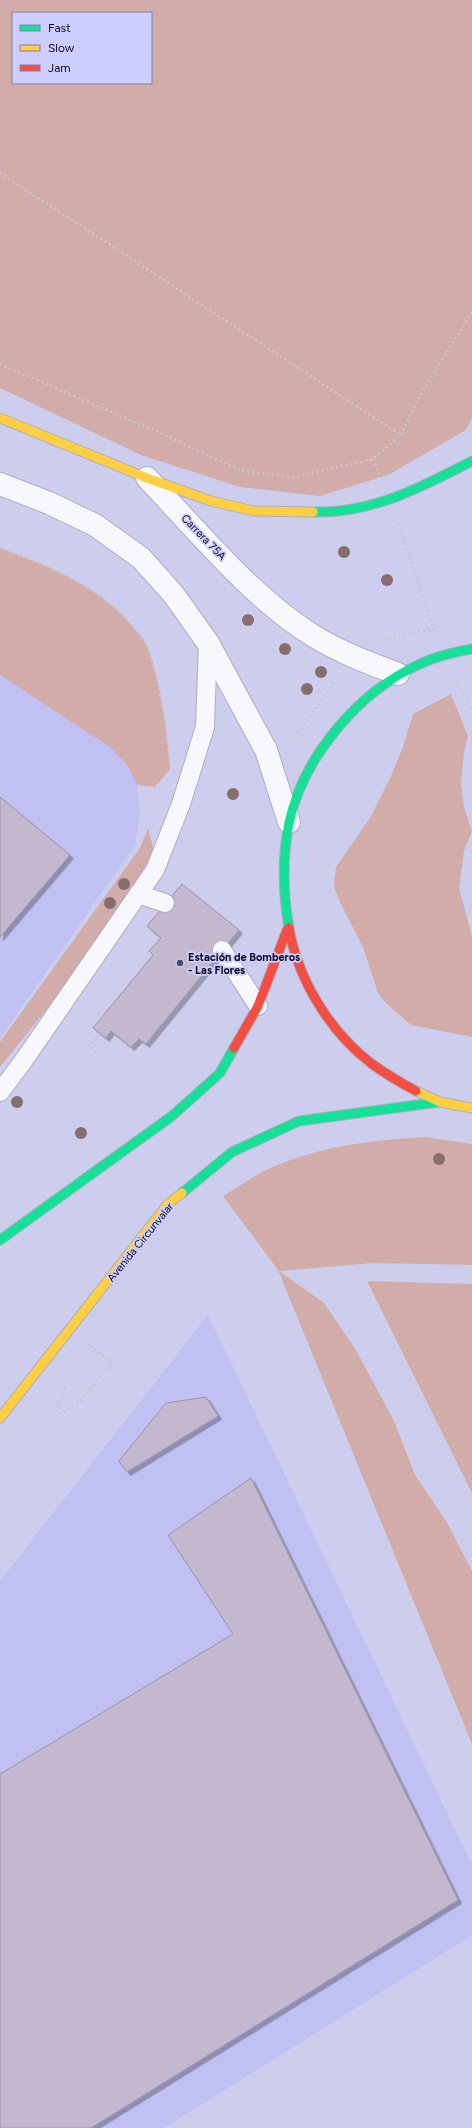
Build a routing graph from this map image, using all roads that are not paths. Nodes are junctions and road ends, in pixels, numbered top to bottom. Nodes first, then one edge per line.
1 (0, 418) edge
2 (472, 461) edge
3 (147, 478) junction
4 (0, 484) edge
5 (208, 642) junction
6 (472, 642) edge
7 (472, 649) edge
8 (457, 651) junction
9 (398, 674) junction
10 (289, 822) junction
11 (138, 894) junction
12 (165, 904) dead end
13 (287, 930) junction
14 (222, 950) dead end
15 (258, 1006) junction
16 (0, 1092) edge
17 (439, 1102) junction
18 (472, 1108) edge
19 (0, 1240) edge
20 (0, 1418) edge

1 - 3 main road, Carrera 75A
2 - 3 main road
3 - 9 street, Carrera 75A
4 - 5 street
5 - 10 street
5 - 11 lane
6 - 8 main road
7 - 8 main road
8 - 9 main road
9 - 10 main road
10 - 13 main road
11 - 12 lane
11 - 16 lane
13 - 15 main road
13 - 17 main road
14 - 15 lane
15 - 19 main road
17 - 18 main road
17 - 20 main road, Avenida Circunvalar

